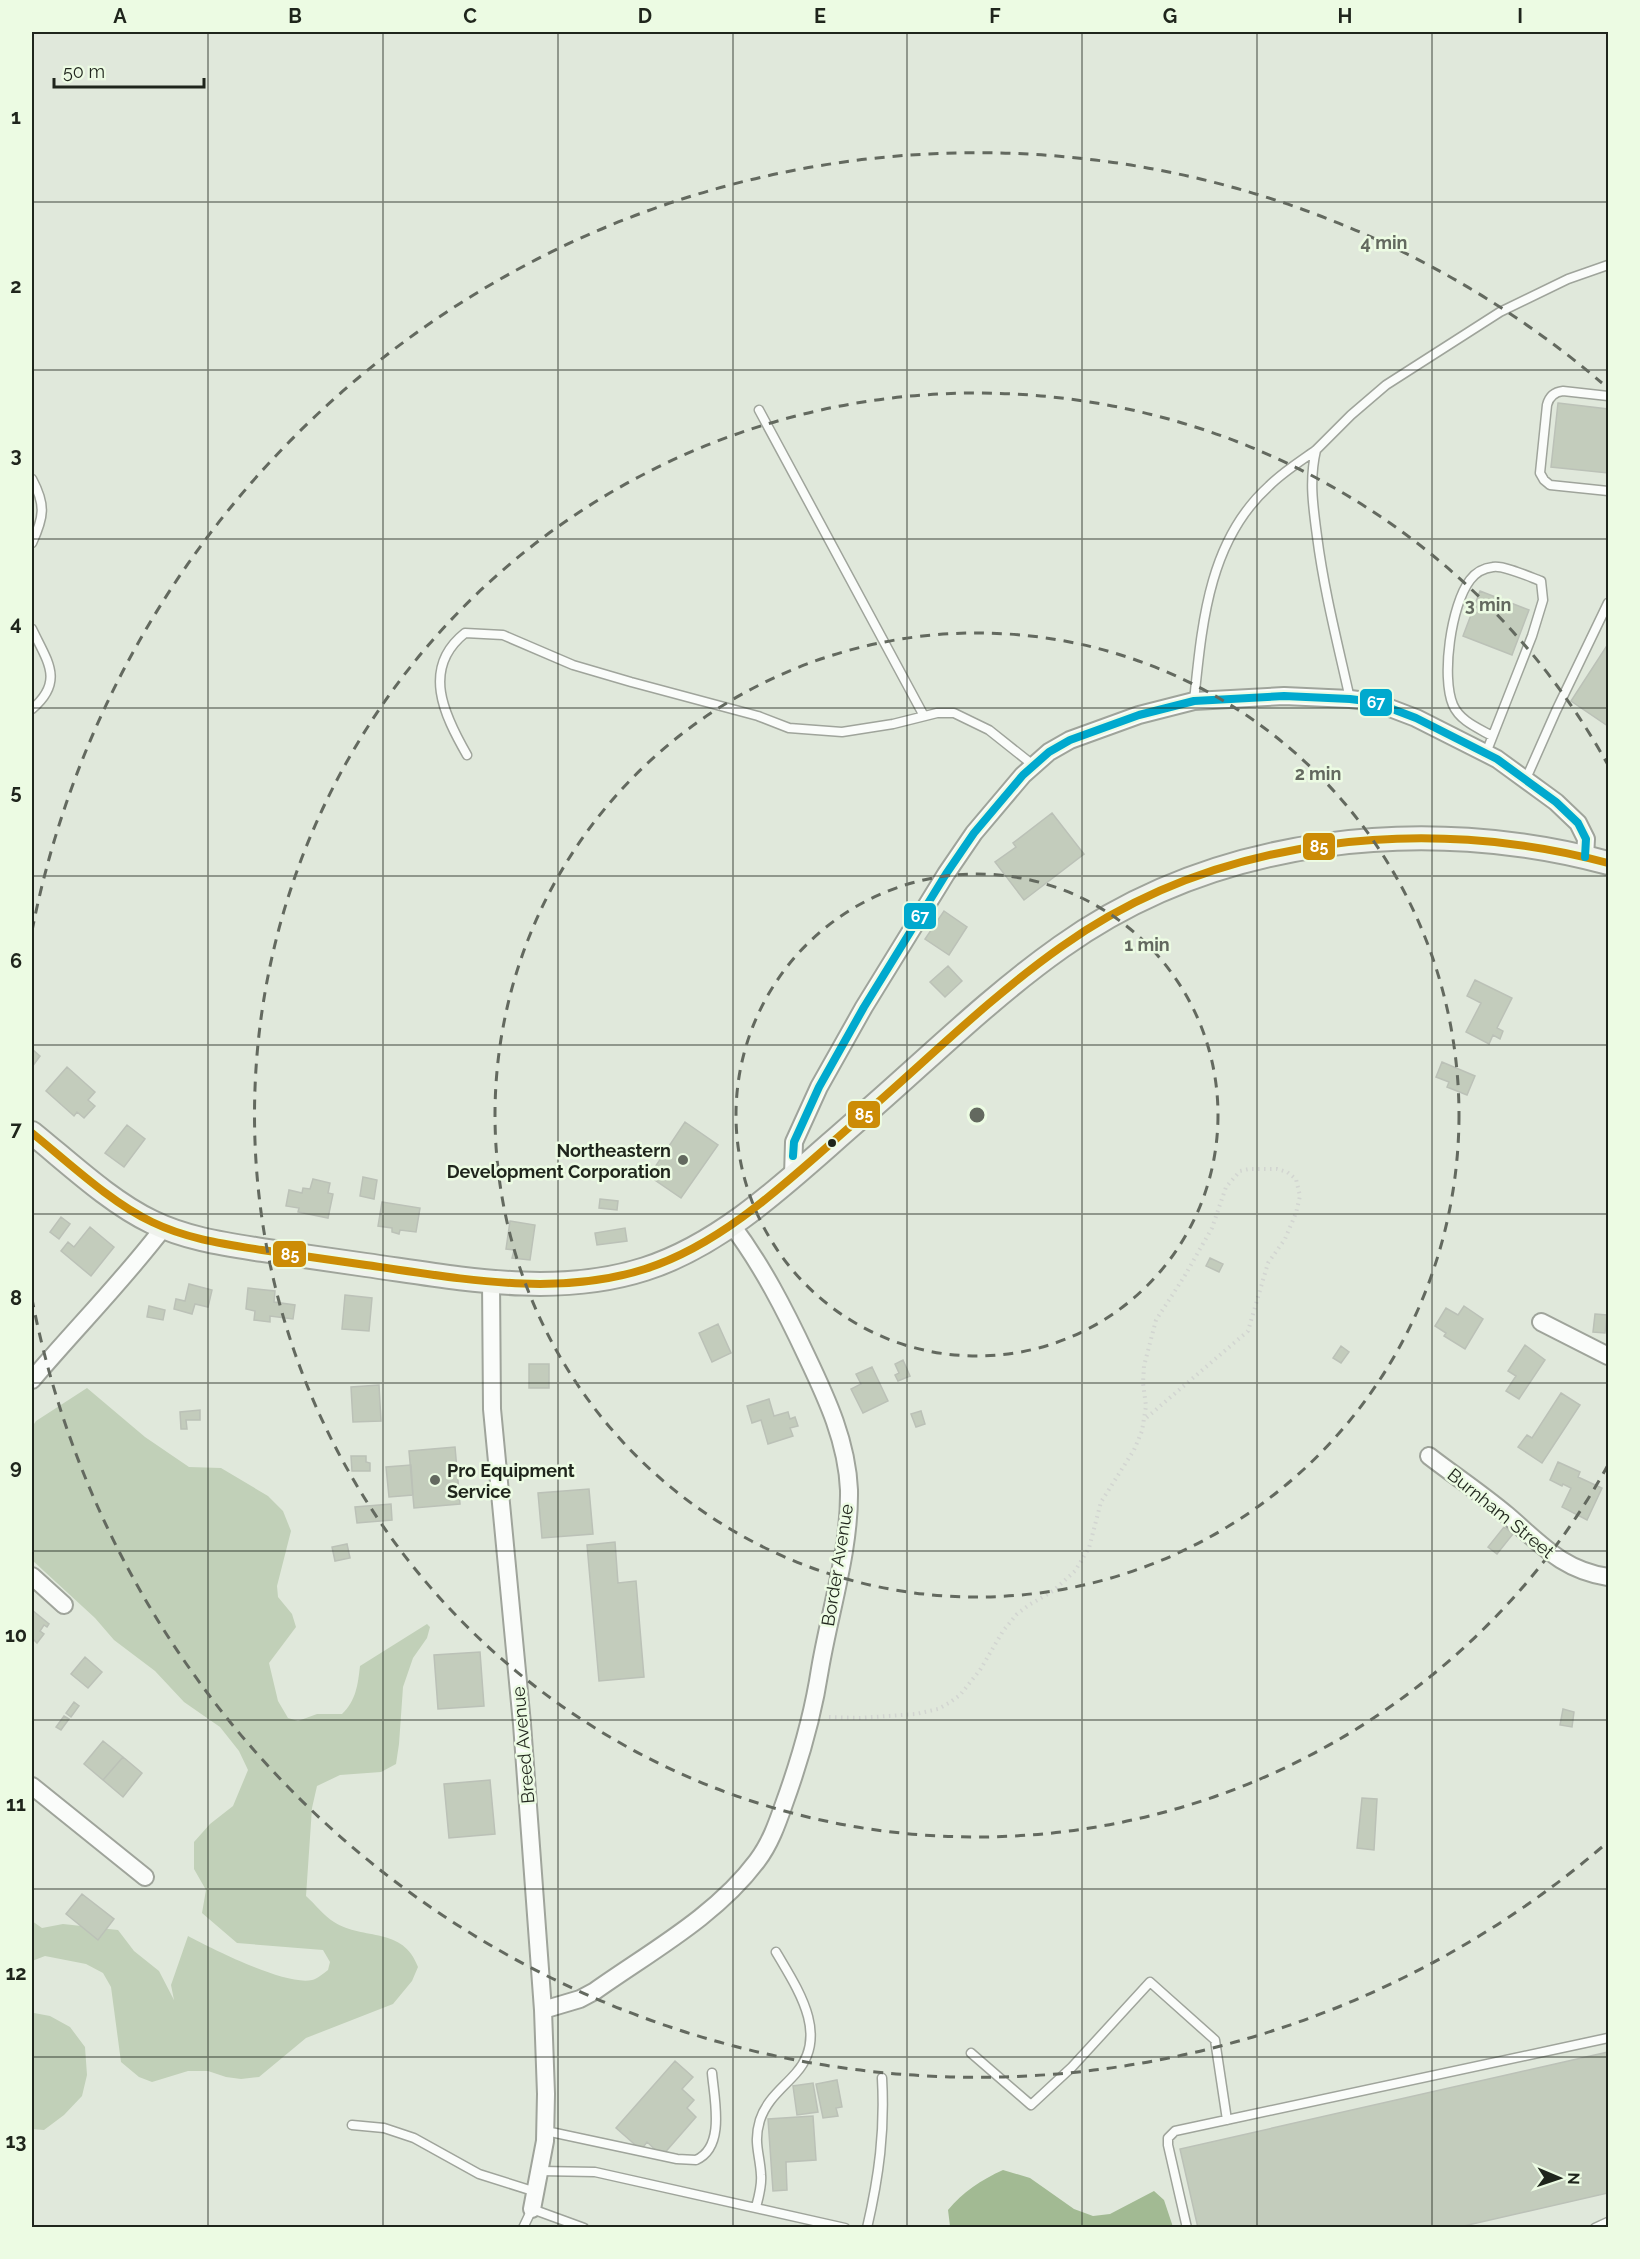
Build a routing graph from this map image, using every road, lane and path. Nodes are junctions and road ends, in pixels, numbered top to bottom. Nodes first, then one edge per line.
1 (1608, 265) edge
2 (1608, 396) edge
3 (759, 410) dead end
4 (1316, 450) junction
5 (32, 479) edge
6 (1608, 491) edge
7 (32, 543) edge
8 (1608, 603) edge
9 (32, 629) edge
10 (1350, 699) junction
11 (1194, 701) junction
12 (32, 709) edge
13 (924, 716) junction
14 (1492, 736) junction
15 (1485, 753) junction
16 (467, 755) dead end
17 (1034, 765) junction
18 (1525, 781) junction
19 (1585, 856) junction
20 (1608, 863) edge
21 (32, 1133) edge
22 (793, 1176) junction
23 (731, 1224) junction
24 (164, 1227) junction
25 (491, 1281) junction
26 (1541, 1322) dead end
27 (1608, 1356) edge
28 (32, 1380) edge
29 (1145, 1419) junction
30 (1429, 1456) dead end
31 (32, 1575) edge
32 (1608, 1577) edge
33 (64, 1605) dead end
34 (812, 1716) junction
35 (32, 1786) edge
36 (145, 1877) dead end
37 (776, 1952) dead end
38 (543, 2010) junction
39 (1608, 2038) edge
40 (971, 2053) dead end
41 (712, 2073) dead end
42 (882, 2078) dead end
43 (1227, 2120) junction
44 (352, 2125) dead end
45 (546, 2131) junction
46 (541, 2171) junction
47 (536, 2192) junction
48 (756, 2207) junction
49 (532, 2209) junction
50 (1608, 2222) edge
51 (523, 2228) edge
52 (584, 2228) edge
53 (845, 2228) edge
54 (867, 2228) edge
55 (1187, 2228) edge
56 (1595, 2228) edge

1 - 4 lane
2 - 6 lane
3 - 13 lane
4 - 10 lane
4 - 11 lane
5 - 7 lane
8 - 18 lane
9 - 12 lane
10 - 11 street
10 - 15 street
11 - 17 street
13 - 16 lane
13 - 17 lane
14 - 14 lane
14 - 15 lane
15 - 18 street
17 - 22 street
18 - 19 street
19 - 20 main road
19 - 22 main road
21 - 24 main road
22 - 23 main road
23 - 25 main road
23 - 34 street, Border Avenue
24 - 25 main road
24 - 28 street
25 - 38 street, Breed Avenue
26 - 27 street
29 - 29 path
29 - 34 path
30 - 32 street, Burnham Street
31 - 33 street
34 - 38 street, Border Avenue
35 - 36 street
37 - 48 lane
38 - 45 street, Breed Avenue
39 - 43 lane
40 - 43 lane
41 - 45 lane
42 - 54 lane
43 - 55 lane
44 - 47 lane
45 - 46 street, Breed Avenue
46 - 47 street, Breed Avenue
46 - 48 lane
47 - 49 street, Breed Avenue
48 - 53 lane
49 - 51 lane
49 - 52 lane
50 - 56 lane

